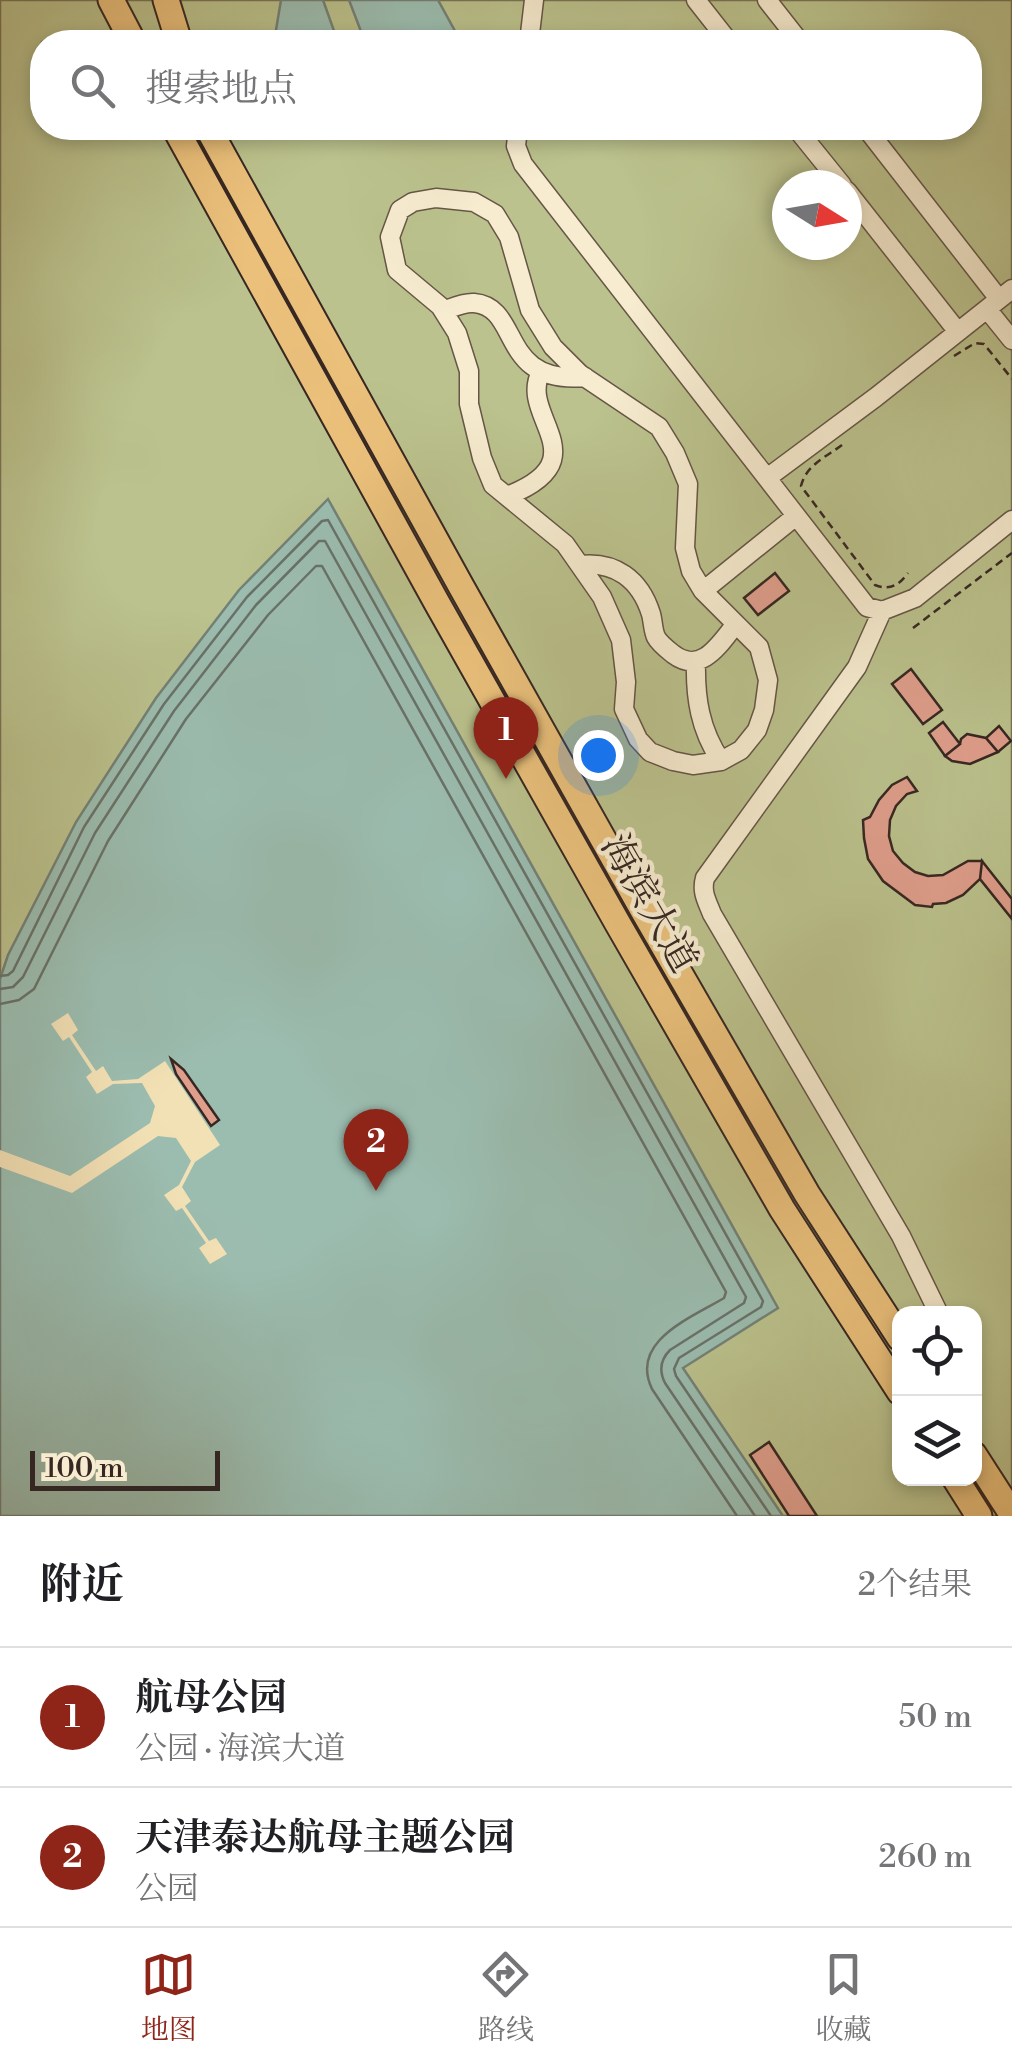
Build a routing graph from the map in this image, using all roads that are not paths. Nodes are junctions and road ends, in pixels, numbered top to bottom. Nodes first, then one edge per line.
1 (112, 0) edge
2 (166, 0) edge
3 (534, 0) edge
4 (696, 0) edge
5 (767, 0) edge
6 (127, 30) edge
7 (175, 30) edge
8 (530, 30) edge
9 (720, 30) edge
10 (791, 30) edge
11 (183, 140) edge
12 (215, 140) edge
13 (517, 140) edge
14 (806, 140) edge
15 (875, 140) edge
16 (830, 170) edge
17 (862, 211) edge
18 (999, 299) edge
19 (442, 311) junction
20 (958, 332) junction
21 (1012, 340) edge
22 (541, 372) junction
23 (585, 377) junction
24 (767, 478) junction
25 (507, 496) junction
26 (796, 516) junction
27 (1012, 520) edge
28 (580, 565) junction
29 (703, 591) junction
30 (882, 612) junction
31 (735, 625) junction
32 (696, 661) junction
33 (721, 761) junction
34 (935, 1306) edge
35 (892, 1326) edge
36 (892, 1380) edge
37 (982, 1468) edge
38 (960, 1486) edge
39 (1012, 1514) edge
40 (979, 1516) edge

1 - 6 highway
2 - 7 highway
3 - 8 street
4 - 9 street
5 - 10 street
11 - 36 highway, 海滨大道
12 - 35 highway, 海滨大道
13 - 24 street
14 - 16 street
15 - 18 street
17 - 20 street
18 - 20 street
18 - 21 street
19 - 22 street
19 - 23 street
19 - 25 street
20 - 24 street
22 - 23 street
22 - 25 street
23 - 29 street
24 - 26 street
25 - 28 street
26 - 29 street
26 - 30 street
27 - 30 street
28 - 32 street
28 - 33 street
29 - 31 street
30 - 34 street
31 - 32 street
31 - 33 street
32 - 33 street
37 - 39 highway
38 - 40 highway

